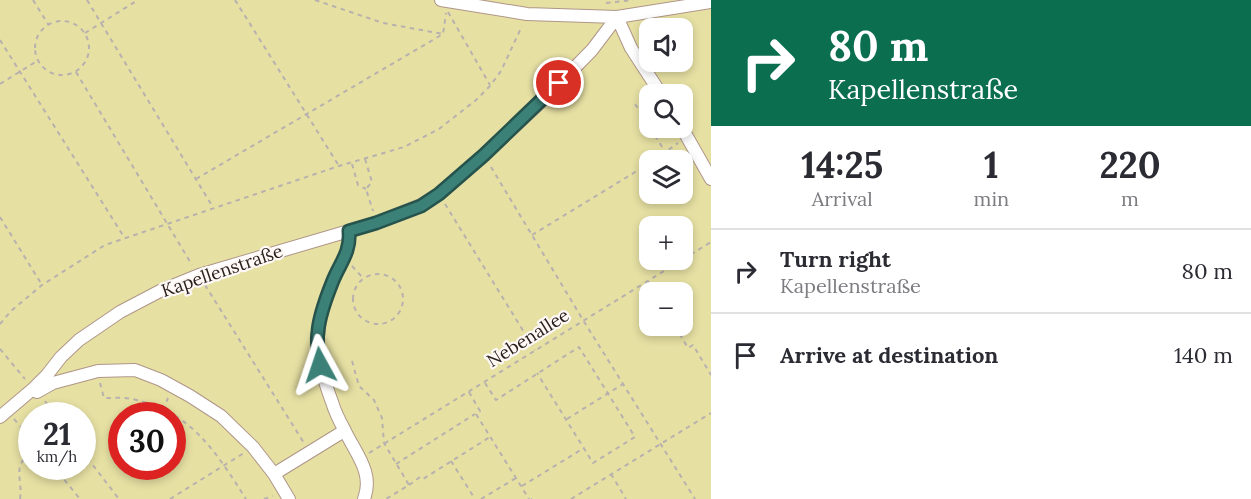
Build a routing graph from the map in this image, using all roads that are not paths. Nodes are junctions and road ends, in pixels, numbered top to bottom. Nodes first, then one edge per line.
1 (441, 0) edge
2 (711, 2) edge
3 (617, 17) junction
4 (654, 84) edge
5 (688, 138) edge
6 (711, 179) edge
7 (349, 231) junction
8 (22, 399) junction
9 (4, 414) edge
10 (344, 431) junction
11 (274, 474) junction
12 (289, 499) edge
13 (364, 499) edge

1 - 3 street
2 - 3 street
3 - 4 street
3 - 7 street, Kapellenstraße
5 - 6 street
7 - 8 street, Kapellenstraße
7 - 10 street
8 - 9 street, Kapellenstraße
8 - 11 street, Kapellenstraße
10 - 11 street
10 - 13 street
11 - 12 street, Kapellenstraße

